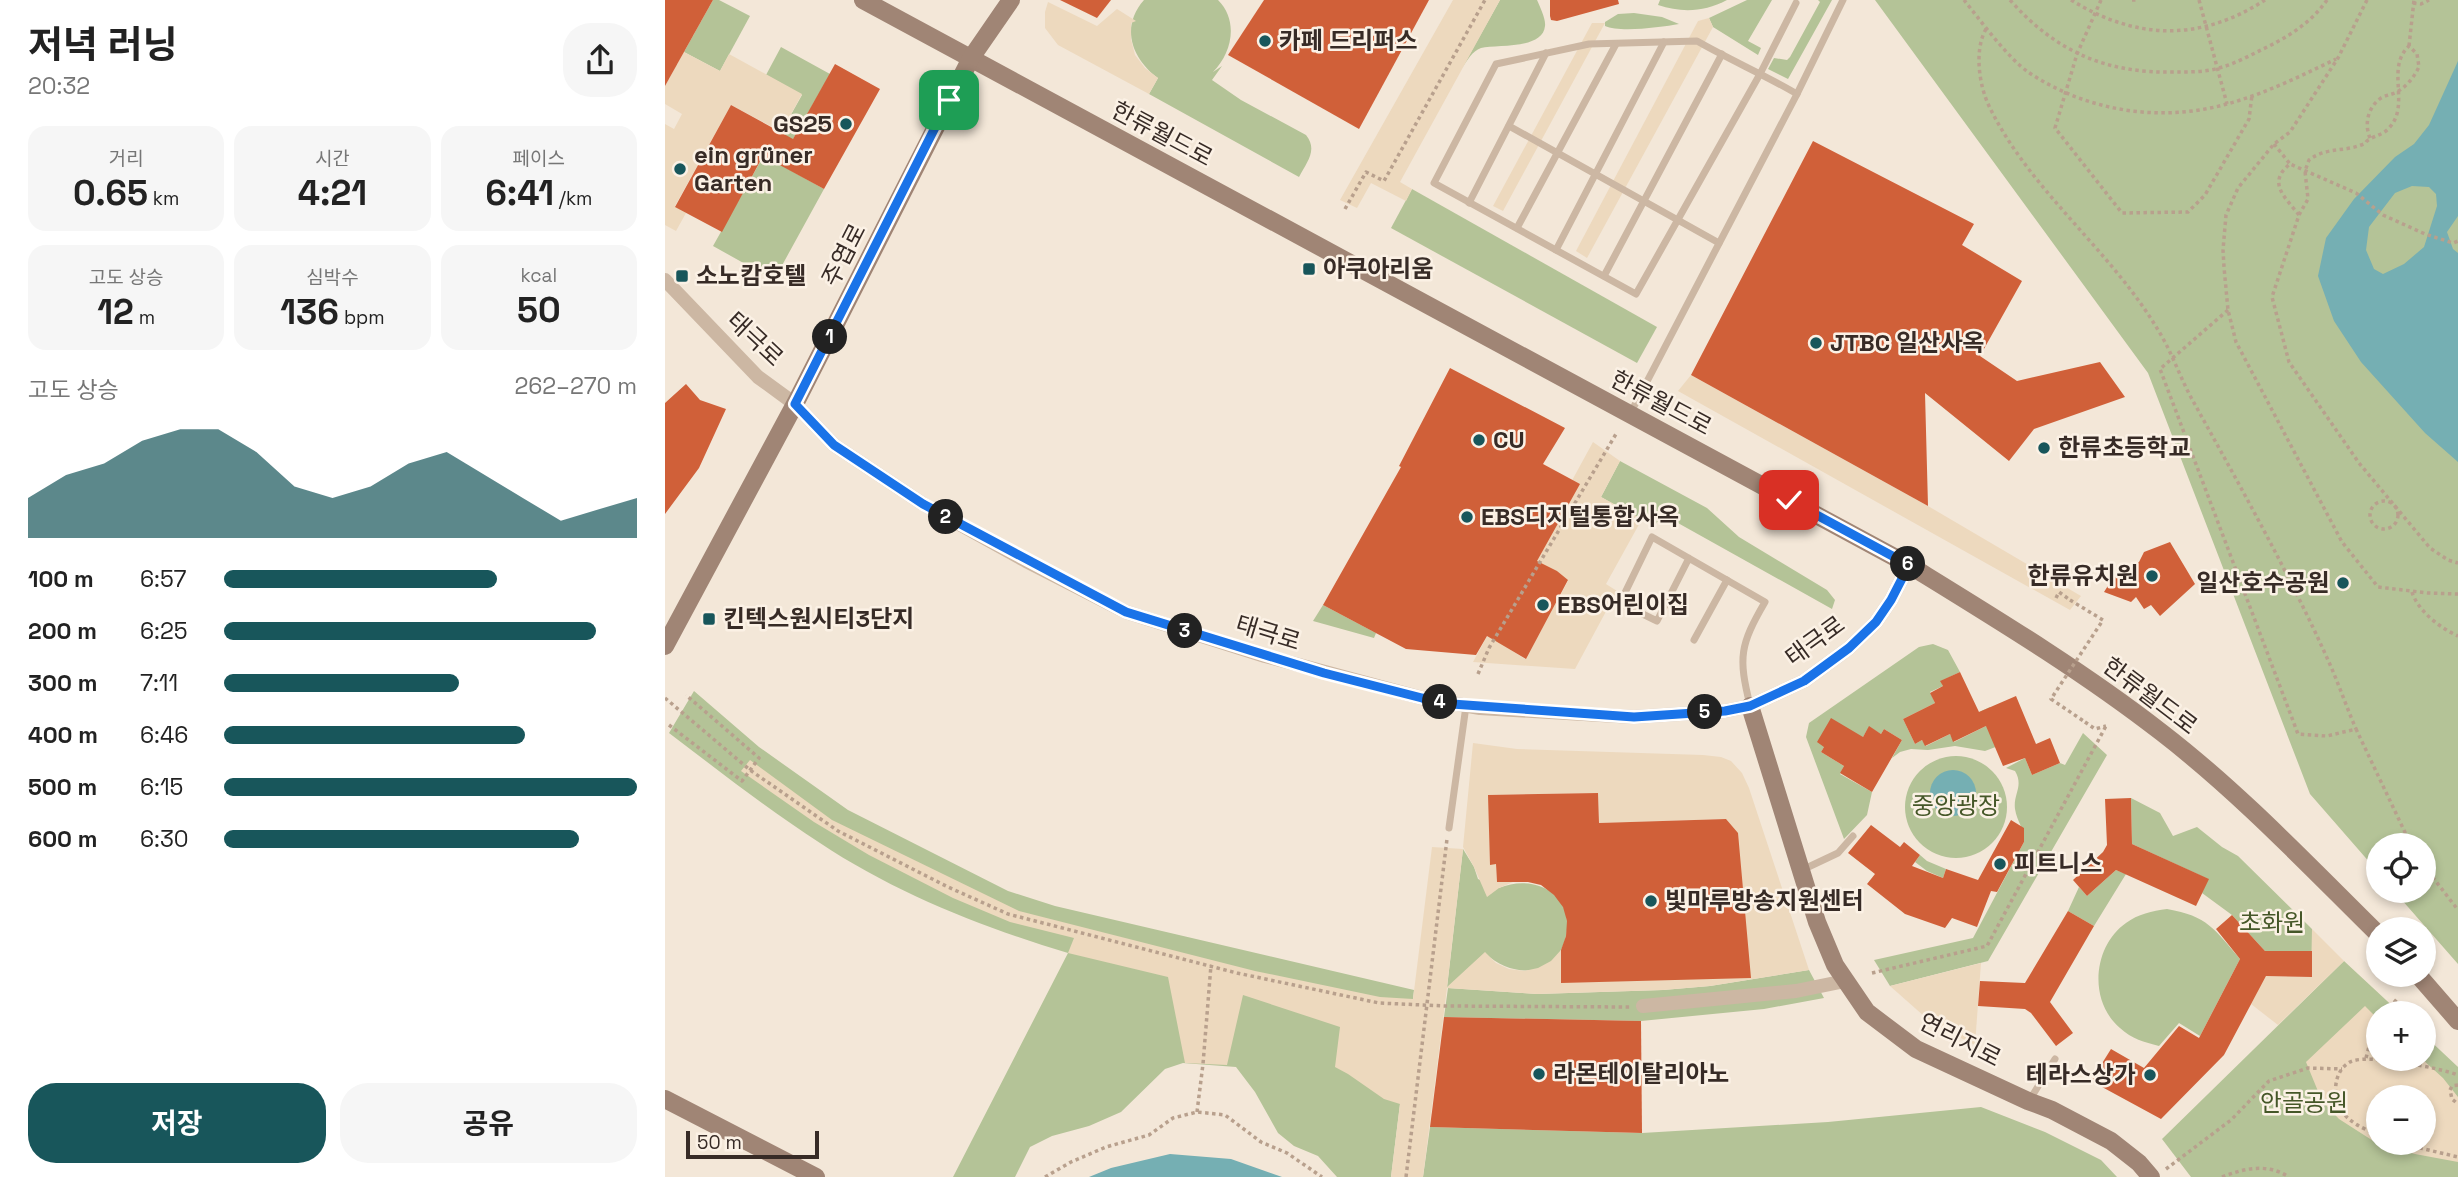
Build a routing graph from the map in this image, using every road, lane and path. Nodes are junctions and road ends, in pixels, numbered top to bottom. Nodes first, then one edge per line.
1 (863, 0) edge
2 (1011, 0) edge
3 (1485, 0) edge
4 (1843, 0) edge
5 (1964, 0) edge
6 (2010, 0) edge
7 (2071, 0) edge
8 (2101, 0) edge
9 (2132, 0) edge
10 (2138, 0) edge
11 (2199, 0) edge
12 (2265, 0) edge
13 (2327, 0) edge
14 (2367, 0) edge
15 (2429, 0) edge
16 (2413, 2) edge
17 (1796, 3) dead end
18 (2094, 15) junction
19 (2207, 27) junction
20 (1986, 29) junction
21 (1664, 42) junction
22 (1616, 44) junction
23 (2409, 46) junction
24 (1546, 53) junction
25 (1722, 54) junction
26 (2077, 54) junction
27 (971, 58) junction
28 (2338, 58) junction
29 (2217, 69) junction
30 (1760, 74) junction
31 (2399, 91) junction
32 (2065, 92) junction
33 (1797, 94) junction
34 (2252, 95) junction
35 (2227, 104) junction
36 (1509, 126) junction
37 (2370, 138) junction
38 (2274, 144) junction
39 (1558, 153) junction
40 (2290, 164) junction
41 (2305, 171) junction
42 (1596, 174) junction
43 (1644, 201) junction
44 (1469, 202) junction
45 (1345, 209) dead end
46 (2299, 215) junction
47 (1679, 220) junction
48 (1517, 228) junction
49 (2456, 242) edge
50 (1720, 243) junction
51 (1556, 250) junction
52 (1604, 276) junction
53 (665, 280) edge
54 (2228, 310) junction
55 (2172, 358) junction
56 (795, 404) junction
57 (1630, 414) junction
58 (1616, 434) dead end
59 (2395, 506) junction
60 (1689, 558) junction
61 (2458, 563) edge
62 (1909, 565) junction
63 (1727, 580) junction
64 (2412, 592) junction
65 (2458, 594) edge
66 (2056, 598) dead end
67 (2458, 636) edge
68 (1695, 640) dead end
69 (665, 646) edge
70 (1478, 674) dead end
71 (686, 695) dead end
72 (665, 698) edge
73 (1466, 706) junction
74 (1750, 706) junction
75 (669, 725) dead end
76 (2356, 729) junction
77 (750, 770) junction
78 (1447, 831) joint
79 (2405, 833) edge
80 (1853, 836) dead end
81 (1801, 871) junction
82 (2436, 882) edge
83 (2458, 910) edge
84 (2366, 922) edge
85 (1210, 965) junction
86 (1872, 973) dead end
87 (1845, 981) junction
88 (2429, 987) edge
89 (1640, 1004) joint
90 (1427, 1006) junction
91 (2458, 1021) edge
92 (2366, 1058) edge
93 (2055, 1059) dead end
94 (2342, 1069) junction
95 (2436, 1069) edge
96 (2458, 1076) edge
97 (2458, 1085) edge
98 (665, 1099) edge
99 (2028, 1101) junction
100 (2458, 1104) edge
101 (1197, 1112) junction
102 (2366, 1129) edge
103 (2436, 1152) edge
104 (2458, 1157) edge
105 (2145, 1170) edge
106 (816, 1177) edge
107 (1045, 1177) edge
108 (1322, 1177) edge
109 (1406, 1177) edge
110 (2156, 1177) edge
111 (2222, 1177) edge
112 (2289, 1177) edge

1 - 27 main road, 한류월드로
2 - 27 main road, 주엽로
3 - 45 path
4 - 33 lane
5 - 20 path
6 - 26 path
7 - 18 path
8 - 18 path
9 - 10 path
11 - 19 path
12 - 19 path
13 - 29 path
14 - 28 path
15 - 16 path
16 - 23 path
17 - 30 lane
18 - 19 path
18 - 26 path
19 - 29 path
20 - 32 path
20 - 55 path
21 - 22 lane
21 - 25 lane
21 - 42 lane
22 - 24 lane
22 - 39 lane
23 - 31 path
23 - 31 path
24 - 36 lane
24 - 44 lane
25 - 30 lane
25 - 43 lane
26 - 29 path
26 - 32 path
27 - 56 main road, 주엽로
27 - 57 main road, 한류월드로
28 - 34 path
28 - 38 path
29 - 35 path
30 - 33 lane
30 - 47 lane
31 - 37 path
31 - 37 path
32 - 34 path
32 - 35 path
33 - 50 lane
34 - 35 path
36 - 39 lane
36 - 44 lane
37 - 41 path
38 - 40 path
38 - 54 path
39 - 42 lane
39 - 48 lane
40 - 41 path
40 - 46 path
41 - 46 path
41 - 49 path
42 - 43 lane
42 - 51 lane
43 - 47 lane
43 - 52 lane
44 - 48 lane
46 - 59 path
47 - 50 lane
47 - 52 lane
48 - 51 lane
50 - 57 lane
51 - 52 lane
53 - 56 street, 태극로
54 - 55 path
54 - 64 path
55 - 76 path
55 - 76 path
56 - 69 main road, 주엽로
56 - 73 street, 태극로
57 - 62 main road, 한류월드로
58 - 70 path
59 - 59 path
59 - 61 path
60 - 60 lane
60 - 63 lane
62 - 74 street, 태극로
62 - 84 main road, 한류월드로
63 - 68 lane
63 - 74 lane
64 - 65 path
64 - 67 path
66 - 86 path, bridge
71 - 77 path
72 - 77 path
73 - 74 street, 태극로
73 - 78 lane
74 - 81 main road, 연리지로
75 - 77 path
76 - 79 path
77 - 85 path
78 - 90 path
80 - 81 lane
81 - 87 main road, 연리지로
82 - 83 path
85 - 90 path
85 - 101 path
87 - 89 street
87 - 99 main road, 연리지로
88 - 91 main road
89 - 90 path
90 - 109 path
92 - 94 path
93 - 99 lane
94 - 102 path
94 - 110 path
95 - 96 path
97 - 100 path
98 - 106 main road
99 - 105 main road, 연리지로
101 - 107 path
101 - 108 path
103 - 104 path
111 - 112 path

